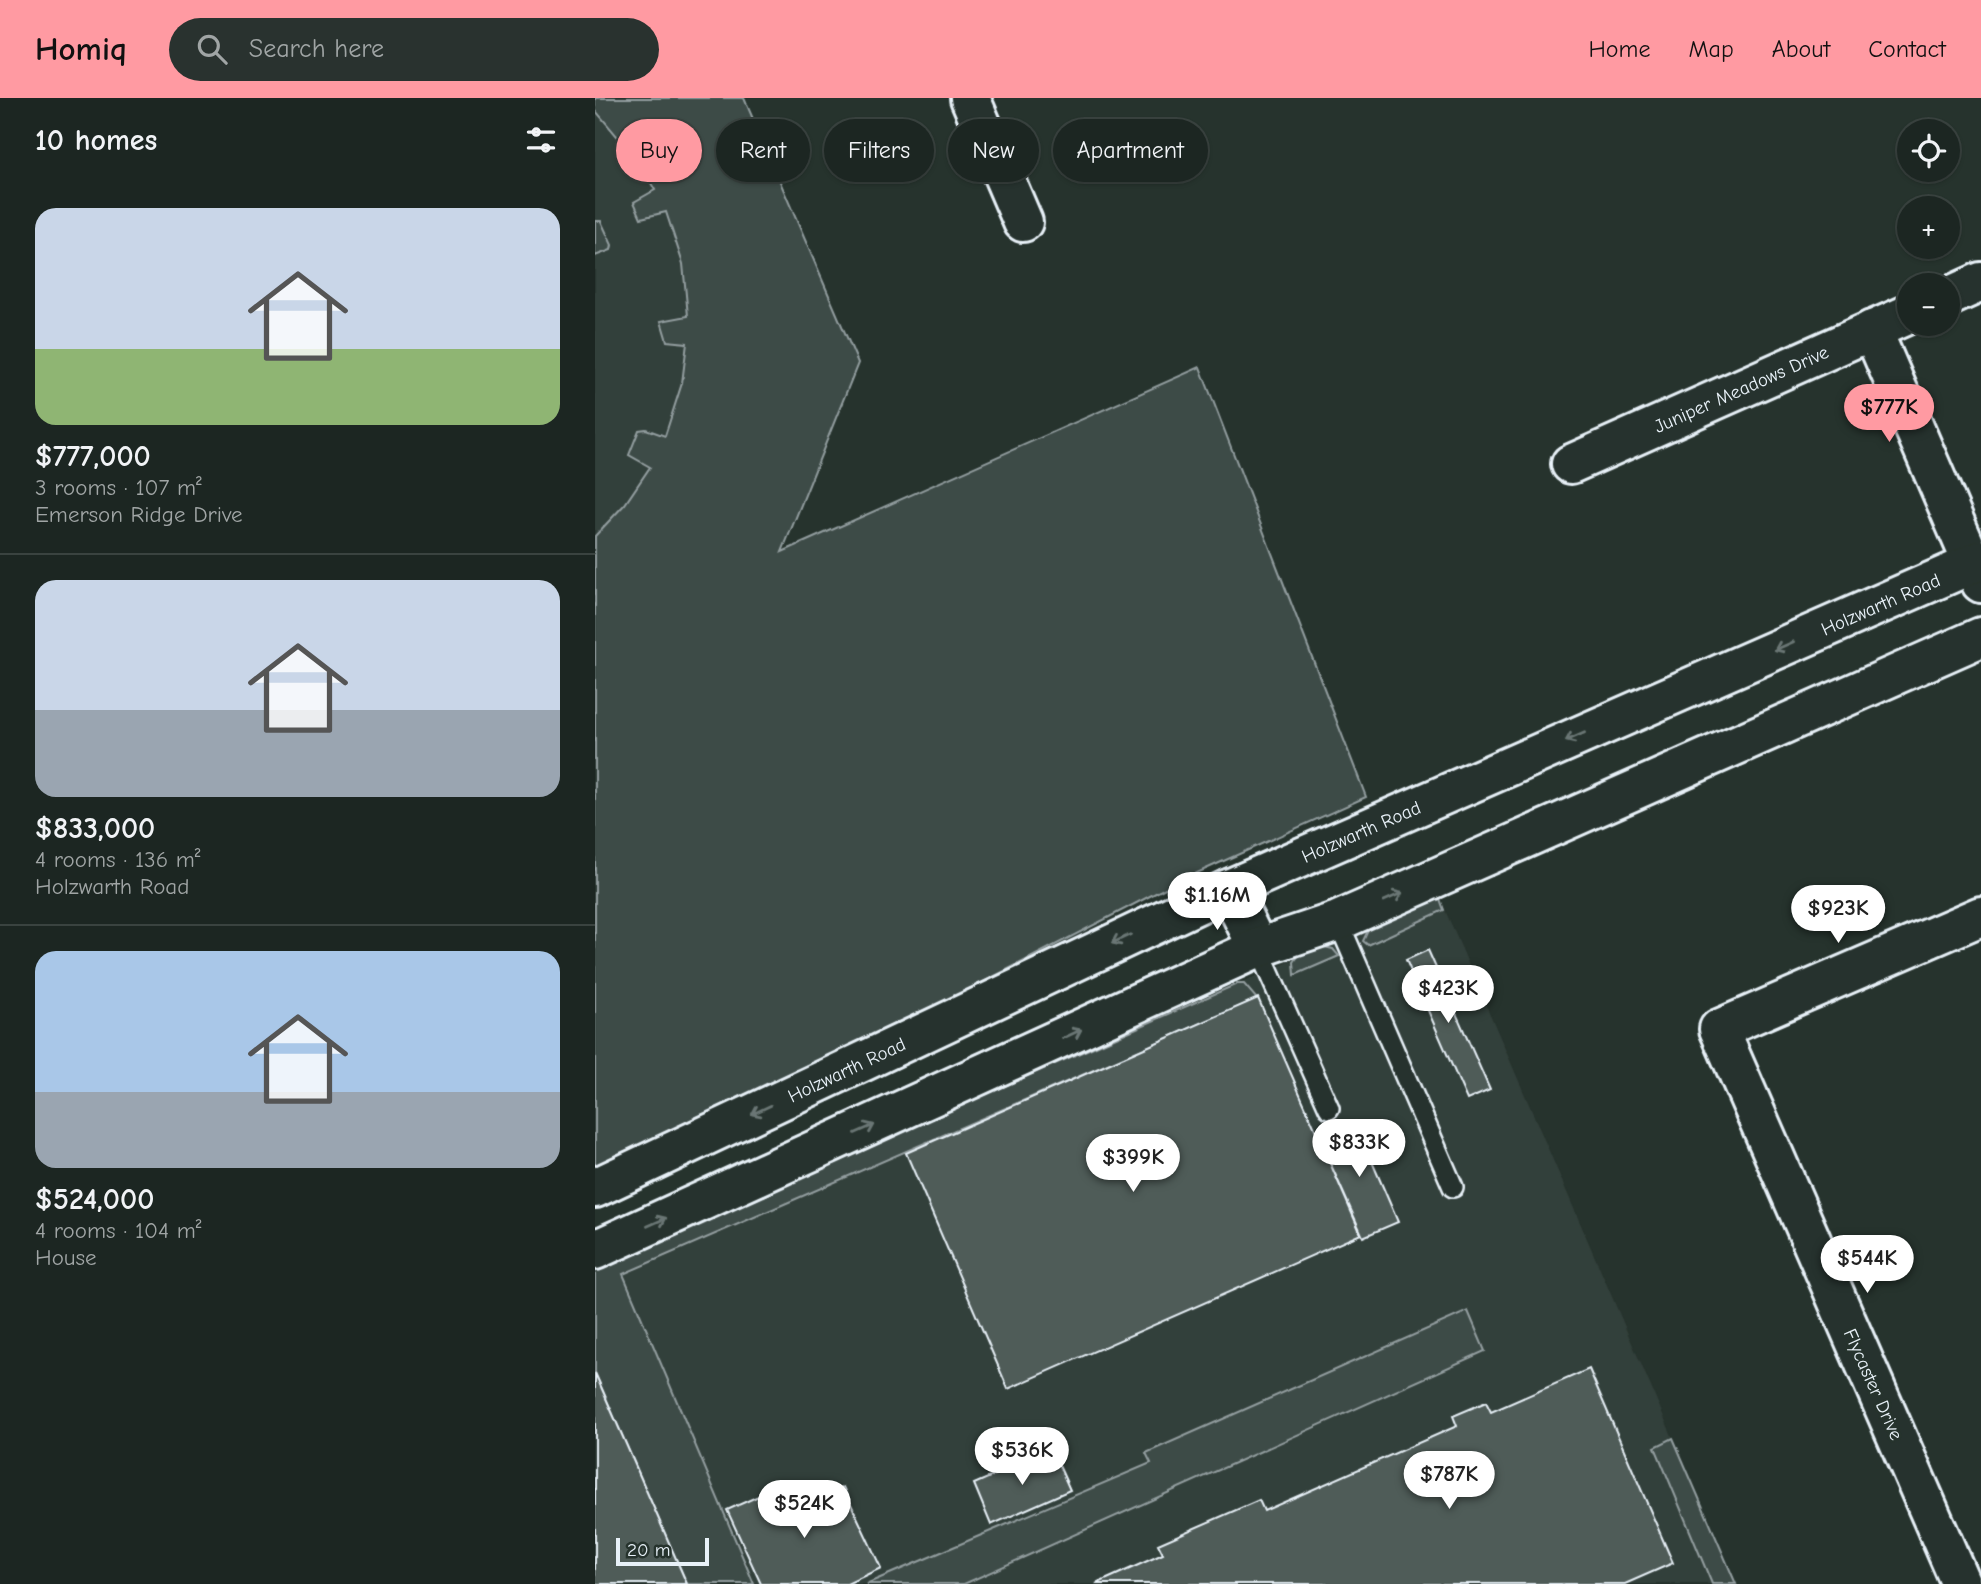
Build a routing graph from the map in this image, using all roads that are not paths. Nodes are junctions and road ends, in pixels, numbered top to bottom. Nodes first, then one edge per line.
1 (969, 98) edge
2 (1023, 222) dead end
3 (1981, 282) edge
4 (1960, 292) edge
5 (1897, 319) edge
6 (1872, 330) junction
7 (1570, 464) dead end
8 (1978, 569) edge
9 (1981, 638) edge
10 (1229, 889) junction
11 (1981, 916) edge
12 (1338, 921) junction
13 (1258, 948) junction
14 (1329, 1108) dead end
15 (1453, 1187) dead end
16 (595, 1188) edge
17 (595, 1250) edge
18 (1961, 1584) edge

1 - 2 main road
3 - 4 main road
5 - 6 main road, Juniper Meadows Drive
6 - 7 main road, Juniper Meadows Drive
6 - 8 main road
8 -> 10 main road, Holzwarth Road
12 -> 9 main road
10 - 13 main road
10 -> 16 main road, Holzwarth Road
11 - 18 main road, Flycaster Drive
12 - 13 main road
12 - 15 lane
13 - 14 lane
17 -> 13 main road

